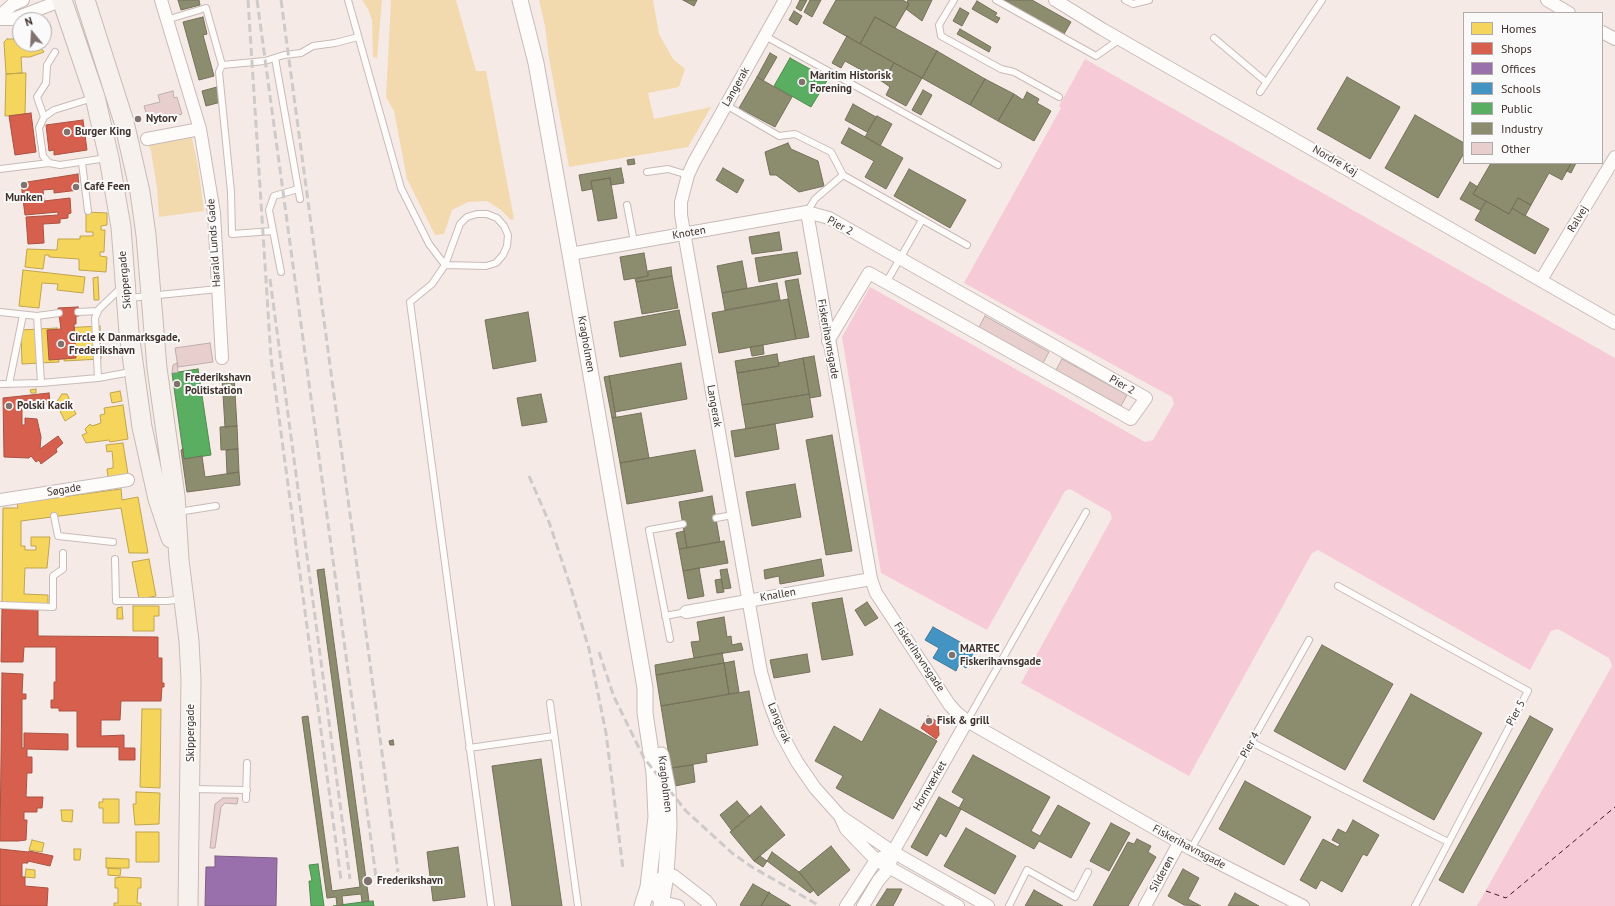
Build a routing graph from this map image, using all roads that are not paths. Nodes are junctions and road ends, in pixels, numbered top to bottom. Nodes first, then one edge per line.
1 (23, 0) edge
2 (63, 0) edge
3 (85, 0) edge
4 (160, 0) edge
5 (348, 0) edge
6 (520, 0) edge
7 (785, 0) edge
8 (954, 0) edge
9 (996, 0) edge
10 (1055, 0) edge
11 (1125, 0) edge
12 (1149, 0) edge
13 (1322, 0) edge
14 (1547, 0) edge
15 (1567, 12) edge
16 (0, 16) edge
17 (0, 19) edge
18 (166, 20) junction
19 (1603, 33) edge
20 (358, 36) junction
21 (765, 36) junction
22 (1214, 38) dead end
23 (1121, 39) junction
24 (1615, 39) edge
25 (55, 52) dead end
26 (275, 58) junction
27 (222, 65) junction
28 (1266, 82) junction
29 (1260, 92) dead end
30 (95, 97) junction
31 (1058, 97) dead end
32 (726, 106) junction
33 (44, 117) junction
34 (200, 129) junction
35 (147, 139) dead end
36 (109, 158) junction
37 (1615, 158) edge
38 (49, 163) junction
39 (82, 163) junction
40 (998, 165) dead end
41 (0, 169) edge
42 (647, 172) dead end
43 (688, 175) junction
44 (843, 175) junction
45 (298, 190) junction
46 (300, 199) dead end
47 (627, 206) dead end
48 (88, 211) dead end
49 (807, 212) junction
50 (922, 220) junction
51 (273, 232) junction
52 (684, 234) junction
53 (634, 242) junction
54 (968, 245) dead end
55 (570, 254) junction
56 (900, 259) junction
57 (445, 265) junction
58 (281, 272) dead end
59 (1541, 280) junction
60 (886, 283) junction
61 (218, 289) junction
62 (126, 291) junction
63 (150, 297) junction
64 (98, 311) junction
65 (0, 312) edge
66 (78, 312) dead end
67 (58, 313) dead end
68 (23, 315) junction
69 (37, 316) junction
70 (1615, 323) edge
71 (828, 341) junction
72 (222, 358) dead end
73 (134, 372) junction
74 (98, 378) junction
75 (41, 383) junction
76 (0, 384) edge
77 (9, 384) junction
78 (128, 480) dead end
79 (0, 500) edge
80 (216, 506) dead end
81 (1086, 512) dead end
82 (170, 514) junction
83 (733, 515) junction
84 (54, 516) dead end
85 (716, 518) dead end
86 (683, 524) dead end
87 (113, 542) dead end
88 (63, 553) dead end
89 (115, 559) dead end
90 (871, 579) junction
91 (1338, 586) dead end
92 (184, 598) junction
93 (747, 601) junction
94 (0, 605) edge
95 (686, 612) joint
96 (665, 616) junction
97 (670, 639) dead end
98 (1309, 640) dead end
99 (645, 688) junction
100 (550, 703) dead end
101 (967, 721) junction
102 (554, 736) junction
103 (1251, 742) junction
104 (469, 748) junction
105 (247, 763) dead end
106 (190, 789) junction
107 (247, 790) junction
108 (246, 799) dead end
109 (840, 816) junction
110 (1180, 842) junction
111 (1448, 842) junction
112 (1191, 849) junction
113 (893, 852) junction
114 (876, 860) junction
115 (889, 868) junction
116 (1088, 872) dead end
117 (666, 875) junction
118 (648, 887) junction
119 (661, 904) edge
120 (188, 906) edge
121 (491, 906) edge
122 (578, 906) edge
123 (642, 906) edge
124 (678, 906) edge
125 (710, 906) edge
126 (846, 906) edge
127 (863, 906) edge
128 (958, 906) edge
129 (988, 906) edge
130 (1008, 906) edge
131 (1145, 906) edge
132 (1303, 906) edge
133 (1415, 906) edge

1 - 16 street
2 - 17 street
2 - 30 main road, Skippergade
3 - 63 main road, Skippergade
4 - 18 street, Harald Lunds Gade
5 - 20 lane
6 - 55 street, Kragholmen
7 - 21 street, Langerak
8 - 31 lane
9 - 23 lane
10 - 23 street, Nordre Kaj
11 - 12 lane
13 - 28 lane
14 - 15 street
18 - 27 lane
18 - 34 street, Harald Lunds Gade
19 - 24 street
20 - 26 lane
20 - 57 lane
21 - 32 street, Langerak
21 - 40 lane
22 - 28 lane
23 - 59 street, Nordre Kaj
25 - 33 lane
26 - 27 lane
26 - 45 lane
27 - 51 lane
28 - 29 lane
30 - 33 lane
30 - 36 main road, Skippergade
32 - 43 street, Langerak
32 - 44 lane
33 - 38 lane
34 - 35 street
34 - 61 street, Harald Lunds Gade
36 - 39 lane
36 - 62 main road, Skippergade
37 - 59 street, Ralvej
38 - 39 lane
38 - 41 lane
39 - 48 lane
42 - 43 lane
43 - 52 street, Langerak
44 - 49 lane
44 - 50 lane
45 - 46 lane
45 - 51 lane
47 - 53 lane
49 - 52 street, Knoten
49 - 56 street, Pier 2
49 - 71 street, Fiskerihavnsgade
50 - 54 lane
50 - 56 lane
51 - 58 lane
52 - 53 street, Knoten
52 - 83 street, Langerak
53 - 55 street, Knoten
55 - 99 street, Kragholmen
56 - 60 lane
56 - 60 street, Pier 2
57 - 57 lane
57 - 104 lane
59 - 70 street, Nordre Kaj
60 - 71 street, Pier 2
61 - 63 lane
61 - 72 street, Harald Lunds Gade
62 - 63 lane
62 - 64 lane
62 - 73 main road, Skippergade
63 - 82 main road, Skippergade
64 - 66 lane
64 - 74 lane
65 - 68 lane
67 - 69 lane
68 - 69 lane
68 - 77 lane
69 - 75 lane
71 - 90 street, Fiskerihavnsgade
73 - 74 lane
73 - 82 main road, Skippergade
74 - 75 lane
75 - 77 lane
76 - 77 lane
78 - 79 street, Søgade
80 - 82 lane
81 - 101 lane
82 - 92 main road, Skippergade
83 - 85 lane
83 - 93 street, Langerak
84 - 87 lane
86 - 96 lane
88 - 94 lane
89 - 92 lane
90 - 93 street, Knallen
90 - 101 street, Fiskerihavnsgade
91 - 111 lane, Pier 5
92 - 106 main road, Skippergade
93 - 95 street, Knallen
93 - 109 street, Langerak
95 - 96 lane
96 - 97 lane
98 - 103 lane, Pier 4
99 - 117 street, Kragholmen
99 - 118 street, Kragholmen
100 - 102 lane
101 - 110 street, Fiskerihavnsgade
101 - 113 street, Hornværket
102 - 104 lane
102 - 122 lane
103 - 111 lane
103 - 112 lane, Pier 4
104 - 121 lane
105 - 107 lane
106 - 107 lane
106 - 120 main road, Skippergade
107 - 108 lane
109 - 113 street, Langerak
109 - 114 street, Langerak
110 - 112 street, Fiskerihavnsgade
110 - 131 street, Silderøn
111 - 133 lane, Pier 5
112 - 132 street, Fiskerihavnsgade
113 - 114 street
113 - 115 street, Hornværket
113 - 129 street, Langerak
114 - 115 street, Langerak
114 - 126 street
115 - 127 street, Hornværket
115 - 128 street, Langerak
116 - 130 lane
117 - 118 street
117 - 119 street, Kragholmen
117 - 125 street
118 - 119 street
118 - 123 street, Kragholmen
119 - 124 street

